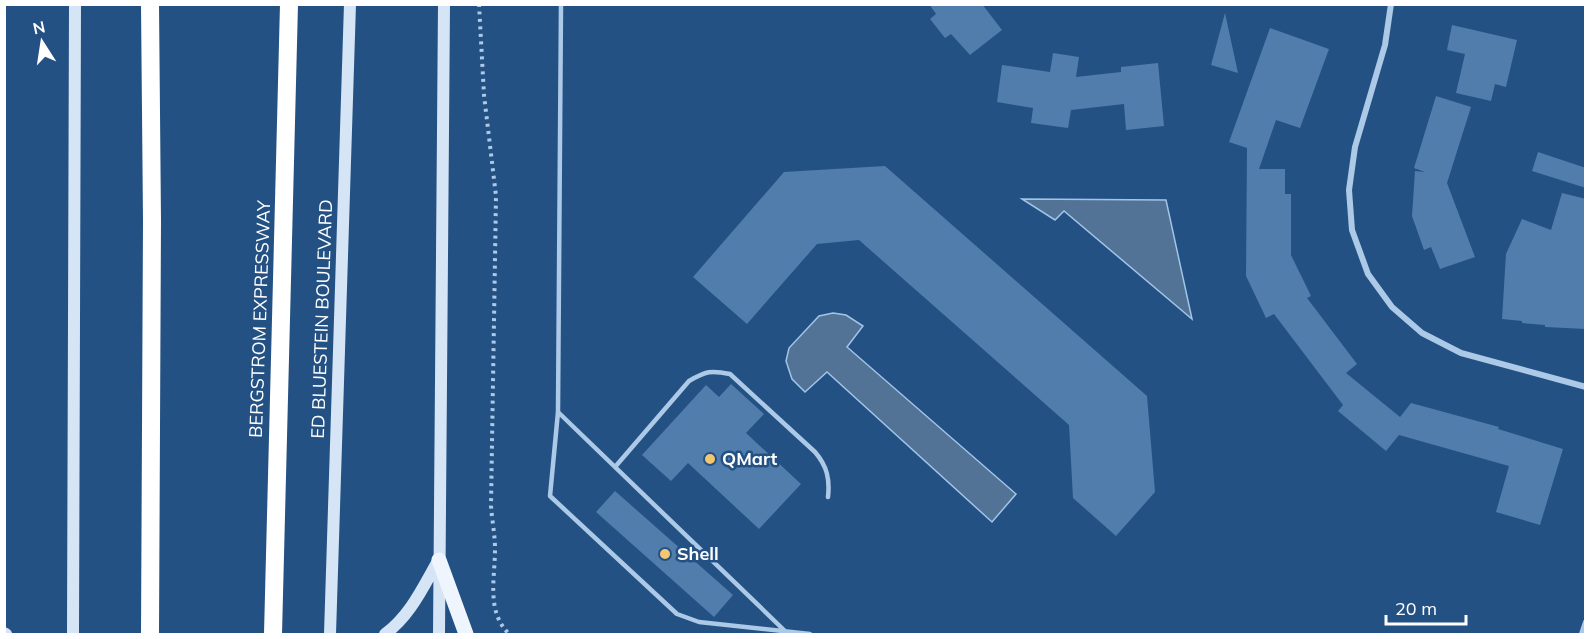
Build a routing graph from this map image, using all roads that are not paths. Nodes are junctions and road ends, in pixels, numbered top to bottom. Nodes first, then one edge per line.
1 (75, 4) edge
2 (141, 4) edge
3 (150, 4) edge
4 (289, 4) edge
5 (350, 4) edge
6 (444, 4) edge
7 (561, 4) edge
8 (1391, 4) edge
9 (149, 45) junction
10 (1586, 387) edge
11 (558, 412) junction
12 (615, 467) junction
13 (828, 497) dead end
14 (439, 560) junction
15 (1586, 622) edge
16 (786, 631) junction
17 (73, 634) edge
18 (150, 634) edge
19 (273, 634) edge
20 (330, 634) edge
21 (385, 634) edge
22 (439, 634) edge
23 (466, 634) edge
24 (810, 634) edge
25 (1582, 634) edge

1 - 17 main road
2 - 9 highway
3 - 9 highway
4 - 19 highway, BERGSTROM EXPRESSWAY
5 - 20 main road, ED BLUESTEIN BOULEVARD
6 - 14 main road
7 - 11 lane
8 - 10 street
9 - 18 highway
11 - 12 lane
11 - 16 lane
12 - 13 lane
12 - 16 lane
14 - 21 main road
14 - 22 main road
14 - 23 main road
15 - 25 street
16 - 24 lane

